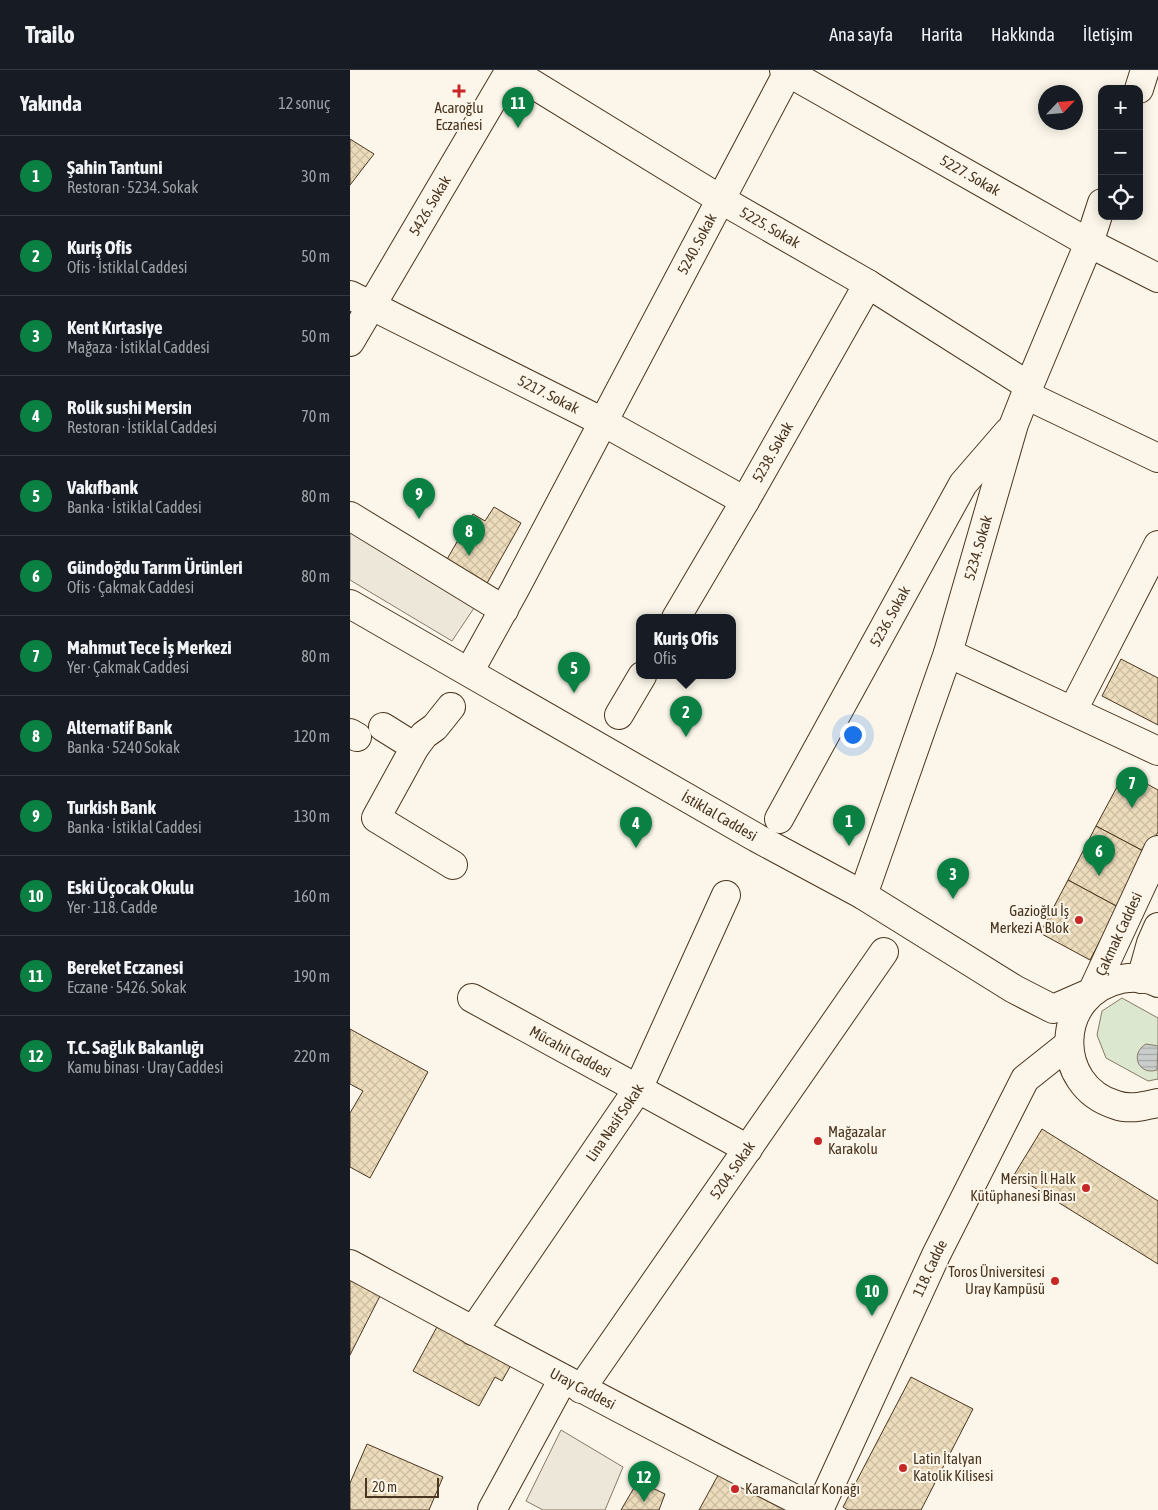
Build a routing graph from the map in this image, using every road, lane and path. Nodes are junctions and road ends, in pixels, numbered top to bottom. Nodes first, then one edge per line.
1 (510, 70) edge
2 (1145, 70) edge
3 (788, 71) edge
4 (1140, 85) edge
5 (720, 199) junction
6 (1098, 215) edge
7 (1089, 243) junction
8 (1158, 278) edge
9 (868, 284) junction
10 (361, 301) edge
11 (350, 342) edge
12 (1027, 390) junction
13 (603, 422) junction
14 (1014, 424) junction
15 (1158, 458) edge
16 (744, 501) junction
17 (350, 516) edge
18 (1158, 545) edge
19 (350, 604) edge
20 (504, 610) junction
21 (678, 614) edge
22 (948, 653) junction
23 (469, 672) junction
24 (640, 679) edge
25 (451, 707) dead end
26 (1073, 710) junction
27 (619, 715) dead end
28 (383, 727) dead end
29 (414, 747) junction
30 (1158, 751) edge
31 (780, 819) dead end
32 (1158, 850) edge
33 (453, 865) dead end
34 (726, 895) dead end
35 (863, 895) junction
36 (1158, 927) edge
37 (884, 952) dead end
38 (1149, 981) edge
39 (1092, 992) junction
40 (472, 998) dead end
41 (1068, 1044) junction
42 (638, 1089) junction
43 (1158, 1103) edge
44 (748, 1149) junction
45 (350, 1264) edge
46 (473, 1331) junction
47 (572, 1384) junction
48 (492, 1510) edge
49 (818, 1510) edge

1 - 5 street, 5225. Sokak
1 - 10 street, 5426. Sokak
2 - 4 street
3 - 5 street, 5240. Sokak
3 - 7 street, 5227. Sokak
5 - 9 street, 5225. Sokak
5 - 13 street, 5240. Sokak
6 - 7 street, 5234. Sokak
7 - 8 street, 5227. Sokak
7 - 12 street, 5234. Sokak
9 - 12 street, 5225. Sokak
9 - 16 street, 5238. Sokak
10 - 11 street, 5426. Sokak
10 - 13 street, 5217. Sokak
12 - 14 street, 5234. Sokak
12 - 15 street, 5225. Sokak
13 - 16 street, 5217. Sokak
13 - 20 street, 5240. Sokak
14 - 22 street, 5234. Sokak
14 - 31 street, 5236. Sokak
16 - 21 street, 5238. Sokak
17 - 20 street
18 - 26 street
19 - 23 street, İstiklal Caddesi
20 - 23 street, 5240. Sokak
22 - 26 street
22 - 35 street, 5234. Sokak
23 - 35 street, İstiklal Caddesi
24 - 27 street
25 - 29 street
26 - 30 street
28 - 29 street
29 - 33 street
32 - 39 street, Çakmak Caddesi
34 - 42 street, Lina Nasif Sokak
35 - 39 street, İstiklal Caddesi
36 - 38 street
37 - 44 street, 5204. Sokak
38 - 39 street, İstiklal Caddesi
39 - 41 street
40 - 42 street, Mücahit Caddesi
41 - 43 street
41 - 49 street, 118. Cadde
42 - 44 street, Mücahit Caddesi
42 - 46 street, Lina Nasif Sokak
44 - 47 street, 5204. Sokak
45 - 46 street, Uray Caddesi
46 - 47 street, Uray Caddesi
47 - 48 street, 5204. Sokak
47 - 49 street, Uray Caddesi

